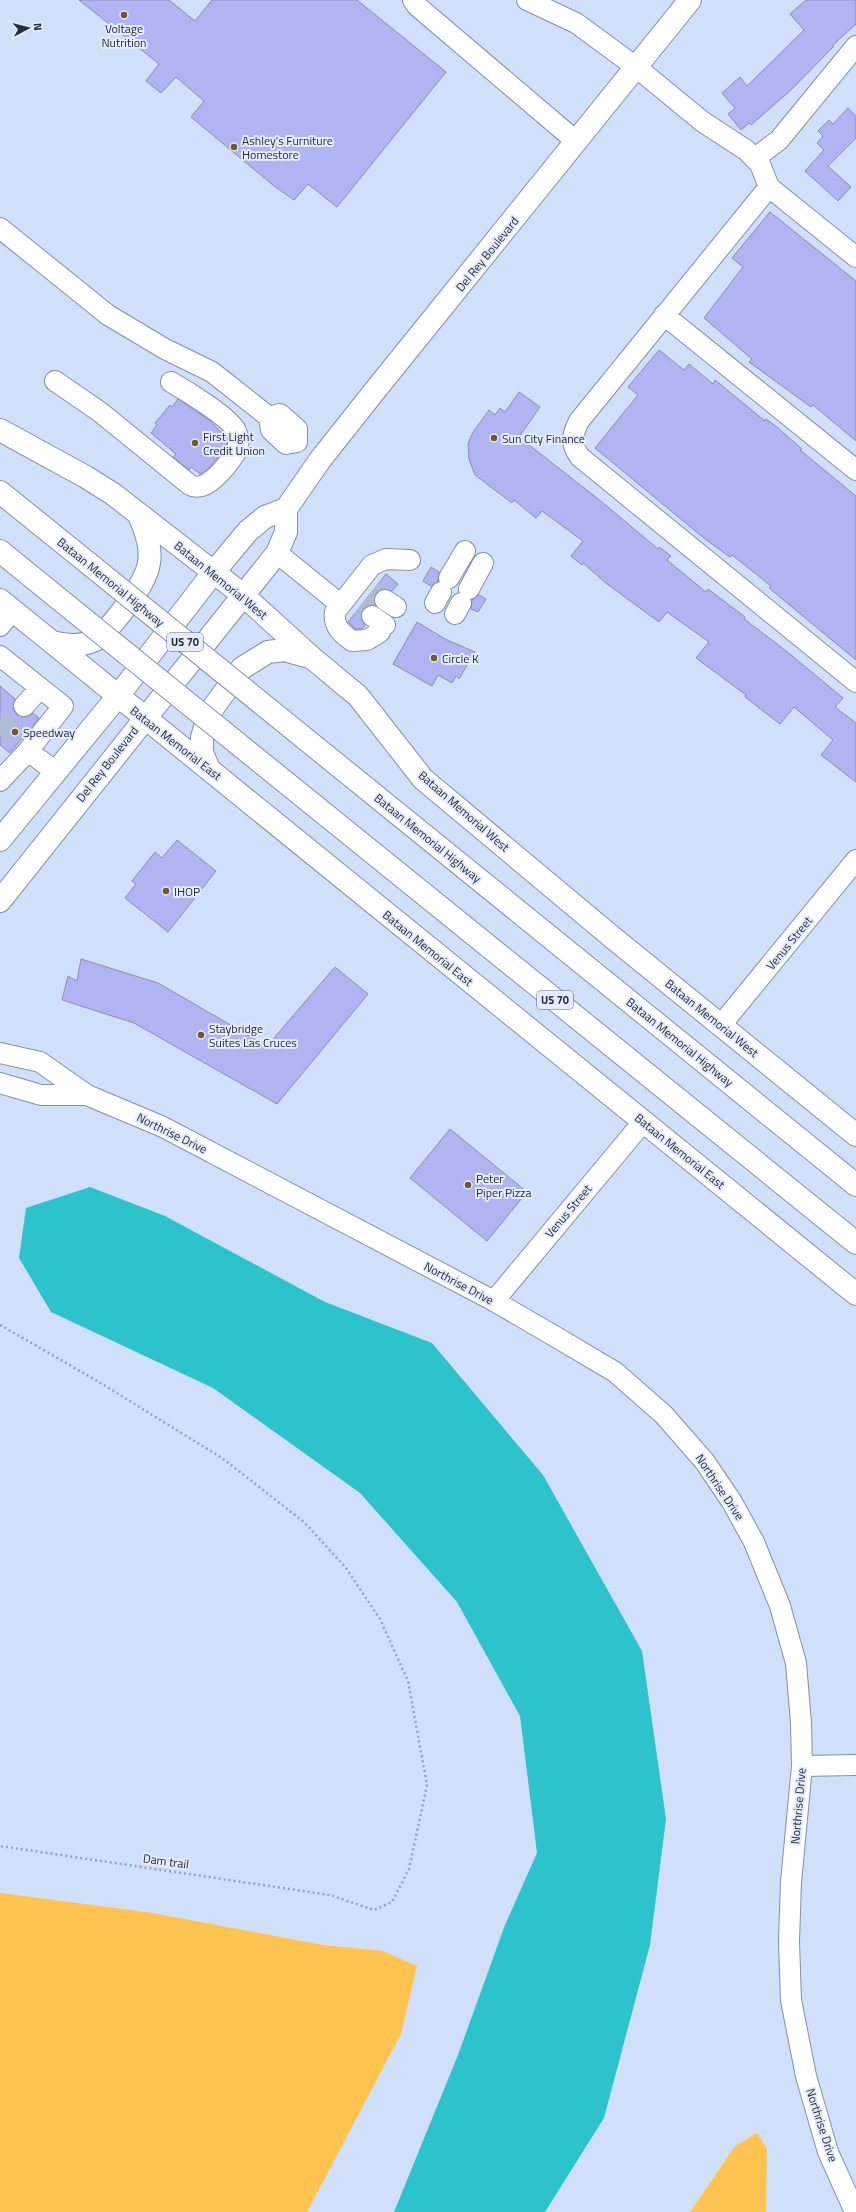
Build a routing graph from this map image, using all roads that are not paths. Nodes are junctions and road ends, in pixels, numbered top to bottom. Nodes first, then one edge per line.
1 (413, 0) edge
2 (527, 0) edge
3 (690, 0) edge
4 (856, 46) edge
5 (636, 67) junction
6 (577, 142) junction
7 (755, 158) junction
8 (769, 186) junction
9 (0, 228) edge
10 (856, 257) edge
11 (664, 316) junction
12 (56, 381) dead end
13 (171, 382) dead end
14 (0, 430) edge
15 (320, 460) junction
16 (856, 470) edge
17 (0, 492) edge
18 (286, 508) junction
19 (139, 514) junction
20 (0, 551) edge
21 (465, 551) dead end
22 (277, 553) junction
23 (410, 560) dead end
24 (483, 563) dead end
25 (213, 573) junction
26 (442, 591) dead end
27 (243, 595) junction
28 (462, 602) dead end
29 (4, 612) edge
30 (52, 642) junction
31 (0, 656) edge
32 (311, 657) junction
33 (856, 682) edge
34 (40, 688) junction
35 (118, 696) junction
36 (24, 706) tunnel mouth
37 (144, 718) junction
38 (28, 751) junction
39 (209, 768) junction
40 (56, 772) junction
41 (0, 781) edge
42 (0, 840) edge
43 (856, 860) edge
44 (4, 887) edge
45 (721, 1025) junction
46 (0, 1053) edge
47 (0, 1083) edge
48 (87, 1095) junction
49 (643, 1122) junction
50 (856, 1135) edge
51 (856, 1185) edge
52 (856, 1244) edge
53 (856, 1294) edge
54 (494, 1301) junction
55 (856, 1765) edge
56 (802, 1766) junction
57 (855, 2212) edge

1 - 6 street
2 - 5 street
3 - 5 main road, Del Rey Boulevard
4 - 7 street
5 - 6 main road, Del Rey Boulevard
5 - 7 street
6 - 15 main road, Del Rey Boulevard
7 - 8 street
8 - 10 street
8 - 11 street
9 - 15 street
11 - 16 street
11 - 33 street
12 - 13 street
14 - 19 main road, Bataan Memorial West
15 - 18 main road, Del Rey Boulevard
17 - 51 main road, Bataan Memorial Highway / US 70, bridge
18 - 22 main road, Del Rey Boulevard
18 - 25 main road, Del Rey Boulevard
19 - 25 main road, Bataan Memorial West
19 - 30 main road
20 - 52 main road, US 70, bridge
21 - 26 street
22 - 23 street
22 - 27 main road, Del Rey Boulevard
24 - 28 street
25 - 27 main road, Bataan Memorial West
25 - 35 main road, Del Rey Boulevard
27 - 32 main road, Bataan Memorial West
27 - 37 main road, Del Rey Boulevard
29 - 30 main road, Bataan Memorial East
30 - 35 main road, Bataan Memorial East
31 - 34 street
32 - 39 main road
32 - 45 main road, Bataan Memorial West
34 - 36 street
34 - 38 street
35 - 37 main road, Bataan Memorial East
35 - 40 main road, Del Rey Boulevard
37 - 39 main road, Bataan Memorial East
37 - 44 main road, Del Rey Boulevard
38 - 40 street
38 - 41 street
39 - 49 main road, Bataan Memorial East
40 - 42 main road, Del Rey Boulevard
43 - 45 street, Venus Street
45 - 50 main road, Bataan Memorial West
46 - 48 street, Northrise Drive
47 - 48 street, Northrise Drive
48 - 54 street, Northrise Drive
49 - 53 main road, Bataan Memorial East
49 - 54 street, Venus Street
54 - 56 street, Northrise Drive
55 - 56 street
56 - 57 street, Northrise Drive

